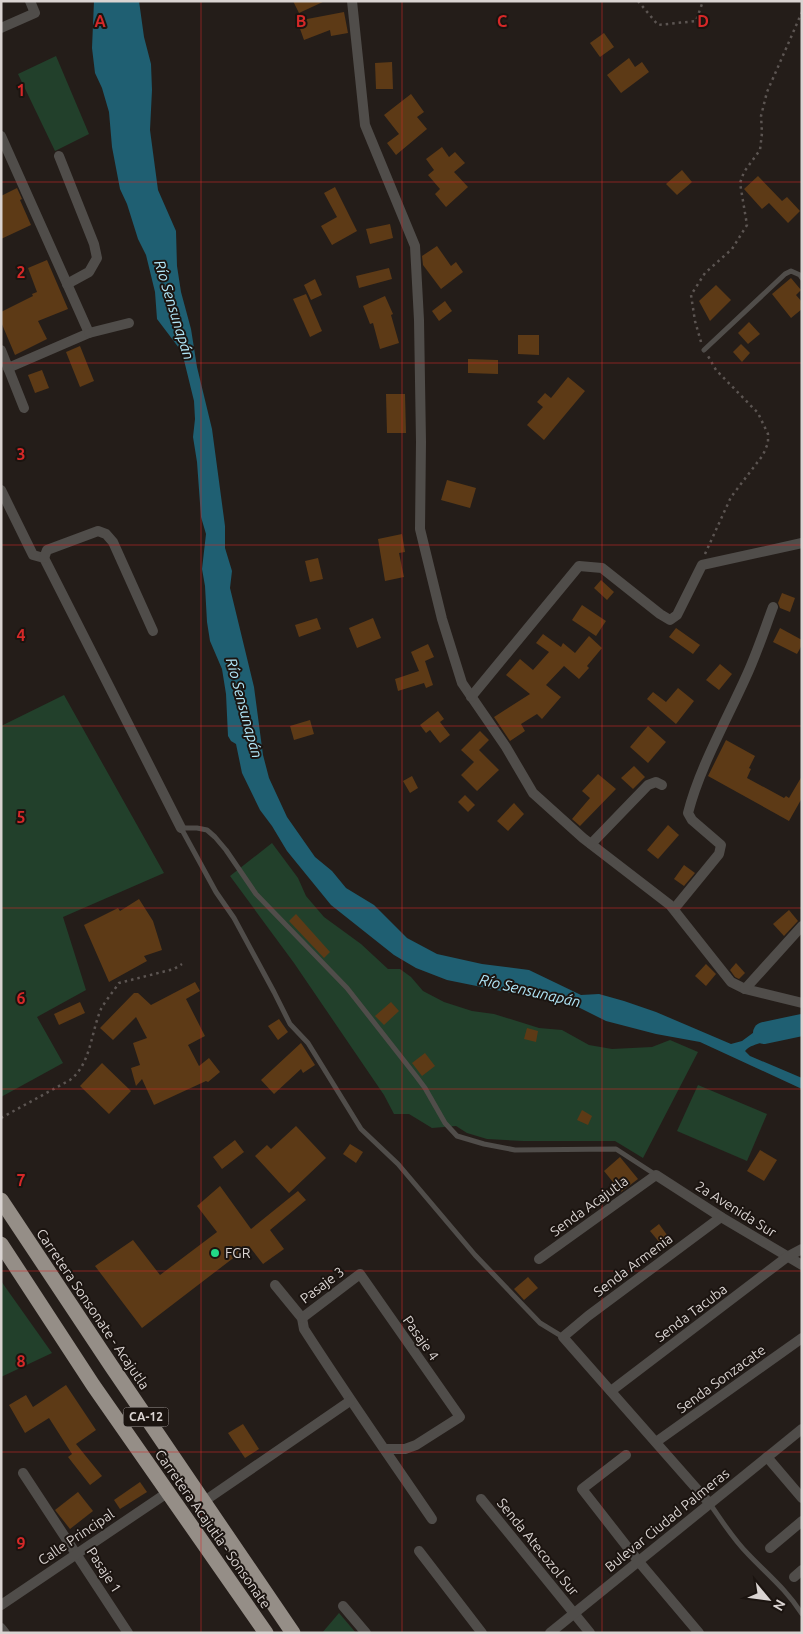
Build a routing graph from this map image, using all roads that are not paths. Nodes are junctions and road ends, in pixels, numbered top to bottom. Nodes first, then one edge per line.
1 (30, 1) edge
2 (352, 1) edge
3 (1, 28) edge
4 (1, 136) edge
5 (59, 156) dead end
6 (802, 278) edge
7 (67, 284) junction
8 (129, 323) dead end
9 (89, 333) junction
10 (1, 350) edge
11 (704, 350) road end
12 (8, 368) junction
13 (24, 408) dead end
14 (1, 490) edge
15 (802, 542) edge
16 (44, 558) junction
17 (773, 607) dead end
18 (152, 630) dead end
19 (471, 697) junction
20 (662, 785) dead end
21 (181, 828) junction
22 (591, 844) junction
23 (674, 909) junction
24 (802, 926) edge
25 (745, 989) junction
26 (802, 1003) edge
27 (656, 1175) junction
28 (1, 1200) edge
29 (721, 1217) junction
30 (1, 1244) edge
31 (802, 1249) edge
32 (788, 1256) junction
33 (539, 1259) dead end
34 (802, 1265) edge
35 (360, 1274) joint
36 (275, 1285) dead end
37 (302, 1318) junction
38 (563, 1337) junction
39 (802, 1338) edge
40 (611, 1391) junction
41 (350, 1401) junction
42 (802, 1428) edge
43 (656, 1442) junction
44 (385, 1449) junction
45 (626, 1455) dead end
46 (767, 1457) junction
47 (24, 1473) dead end
48 (167, 1493) junction
49 (802, 1498) edge
50 (481, 1499) dead end
51 (203, 1502) junction
52 (710, 1504) junction
53 (432, 1519) dead end
54 (802, 1521) edge
55 (770, 1548) dead end
56 (419, 1551) dead end
57 (76, 1554) junction
58 (639, 1562) junction
59 (1, 1605) edge
60 (343, 1606) dead end
61 (574, 1613) junction
62 (802, 1614) edge
63 (1, 1628) edge
64 (5, 1633) edge
65 (128, 1633) edge
66 (266, 1633) edge
67 (293, 1633) edge
68 (366, 1633) edge
69 (482, 1633) edge
70 (550, 1633) edge
71 (590, 1633) edge
72 (699, 1633) edge

1 - 3 street
2 - 19 street
4 - 7 street
5 - 7 street
6 - 11 lane
7 - 9 street
8 - 9 street
9 - 12 street
10 - 12 street
12 - 13 street
14 - 16 street
15 - 19 street
16 - 18 street
16 - 21 street
17 - 23 street
19 - 22 street
20 - 22 street
21 - 27 lane
21 - 38 lane
22 - 23 street
23 - 25 street
24 - 25 street
25 - 26 street
27 - 29 street, 2a Avenida Sur
27 - 33 street, Senda Acajutla
28 - 51 highway, Carretera Sonsonate - Acajutla / CA-12
29 - 32 street, 2a Avenida Sur
29 - 38 street, Senda Armenia
30 - 48 highway, Carretera Acajutla - Sonsonate / CA-12
31 - 32 street, Senda Tacuba
32 - 34 street, 2a Avenida Sur
32 - 40 street, Senda Tacuba
35 - 37 street, Pasaje 3
35 - 44 street, Pasaje 4
36 - 37 street
37 - 41 street
38 - 40 street
39 - 43 street, Senda Sonzacate
40 - 43 street
41 - 44 street
41 - 51 street
42 - 46 street, Bulevar Ciudad Palmeras
43 - 52 street
44 - 53 street
45 - 58 street
46 - 49 street
46 - 52 street, Bulevar Ciudad Palmeras
47 - 57 street, Pasaje 1
48 - 57 street, Calle Principal
48 - 66 highway, Carretera Acajutla - Sonsonate / CA-12
50 - 61 street, Senda Atecozol Sur
51 - 67 highway, Carretera Sonsonate - Acajutla / CA-12
52 - 58 street, Bulevar Ciudad Palmeras
52 - 62 lane
54 - 55 street
56 - 69 street
57 - 59 street, Calle Principal
57 - 65 street, Pasaje 1
58 - 61 street, Bulevar Ciudad Palmeras
58 - 72 street
60 - 68 street
61 - 70 street, Bulevar Ciudad Palmeras
61 - 71 street, Senda Atecozol Sur
63 - 64 street

